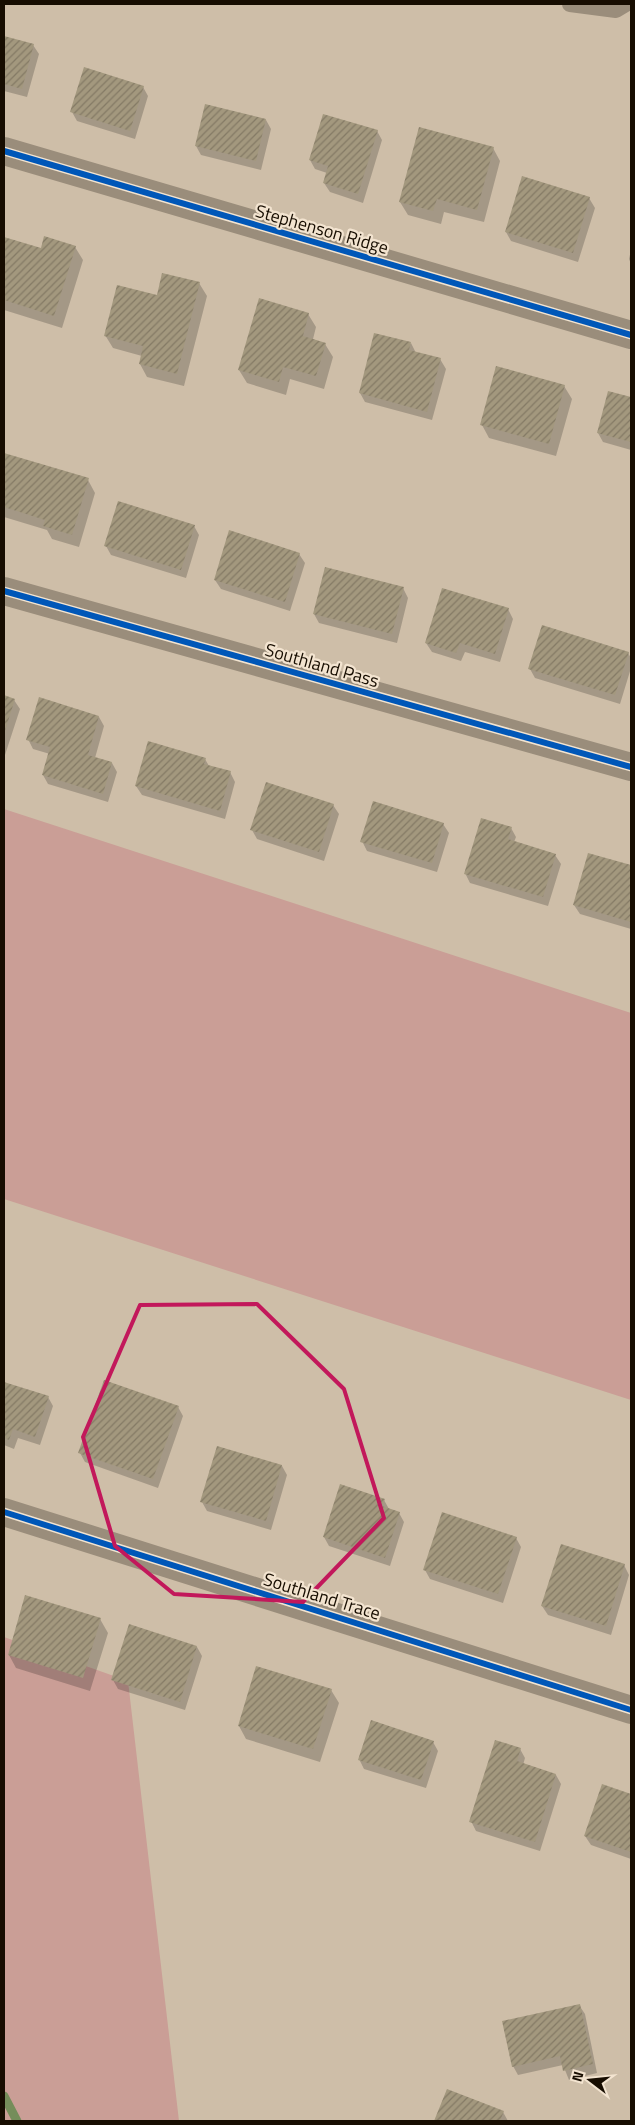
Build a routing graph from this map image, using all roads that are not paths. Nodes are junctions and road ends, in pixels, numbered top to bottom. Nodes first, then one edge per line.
1 (570, 4) edge
2 (626, 4) edge
3 (4, 151) edge
4 (631, 335) edge
5 (4, 591) edge
6 (631, 767) edge
7 (4, 1512) edge
8 (631, 1710) edge

1 - 2 lane
3 - 4 street, Stephenson Ridge
5 - 6 street, Southland Pass
7 - 8 street, Southland Trace

